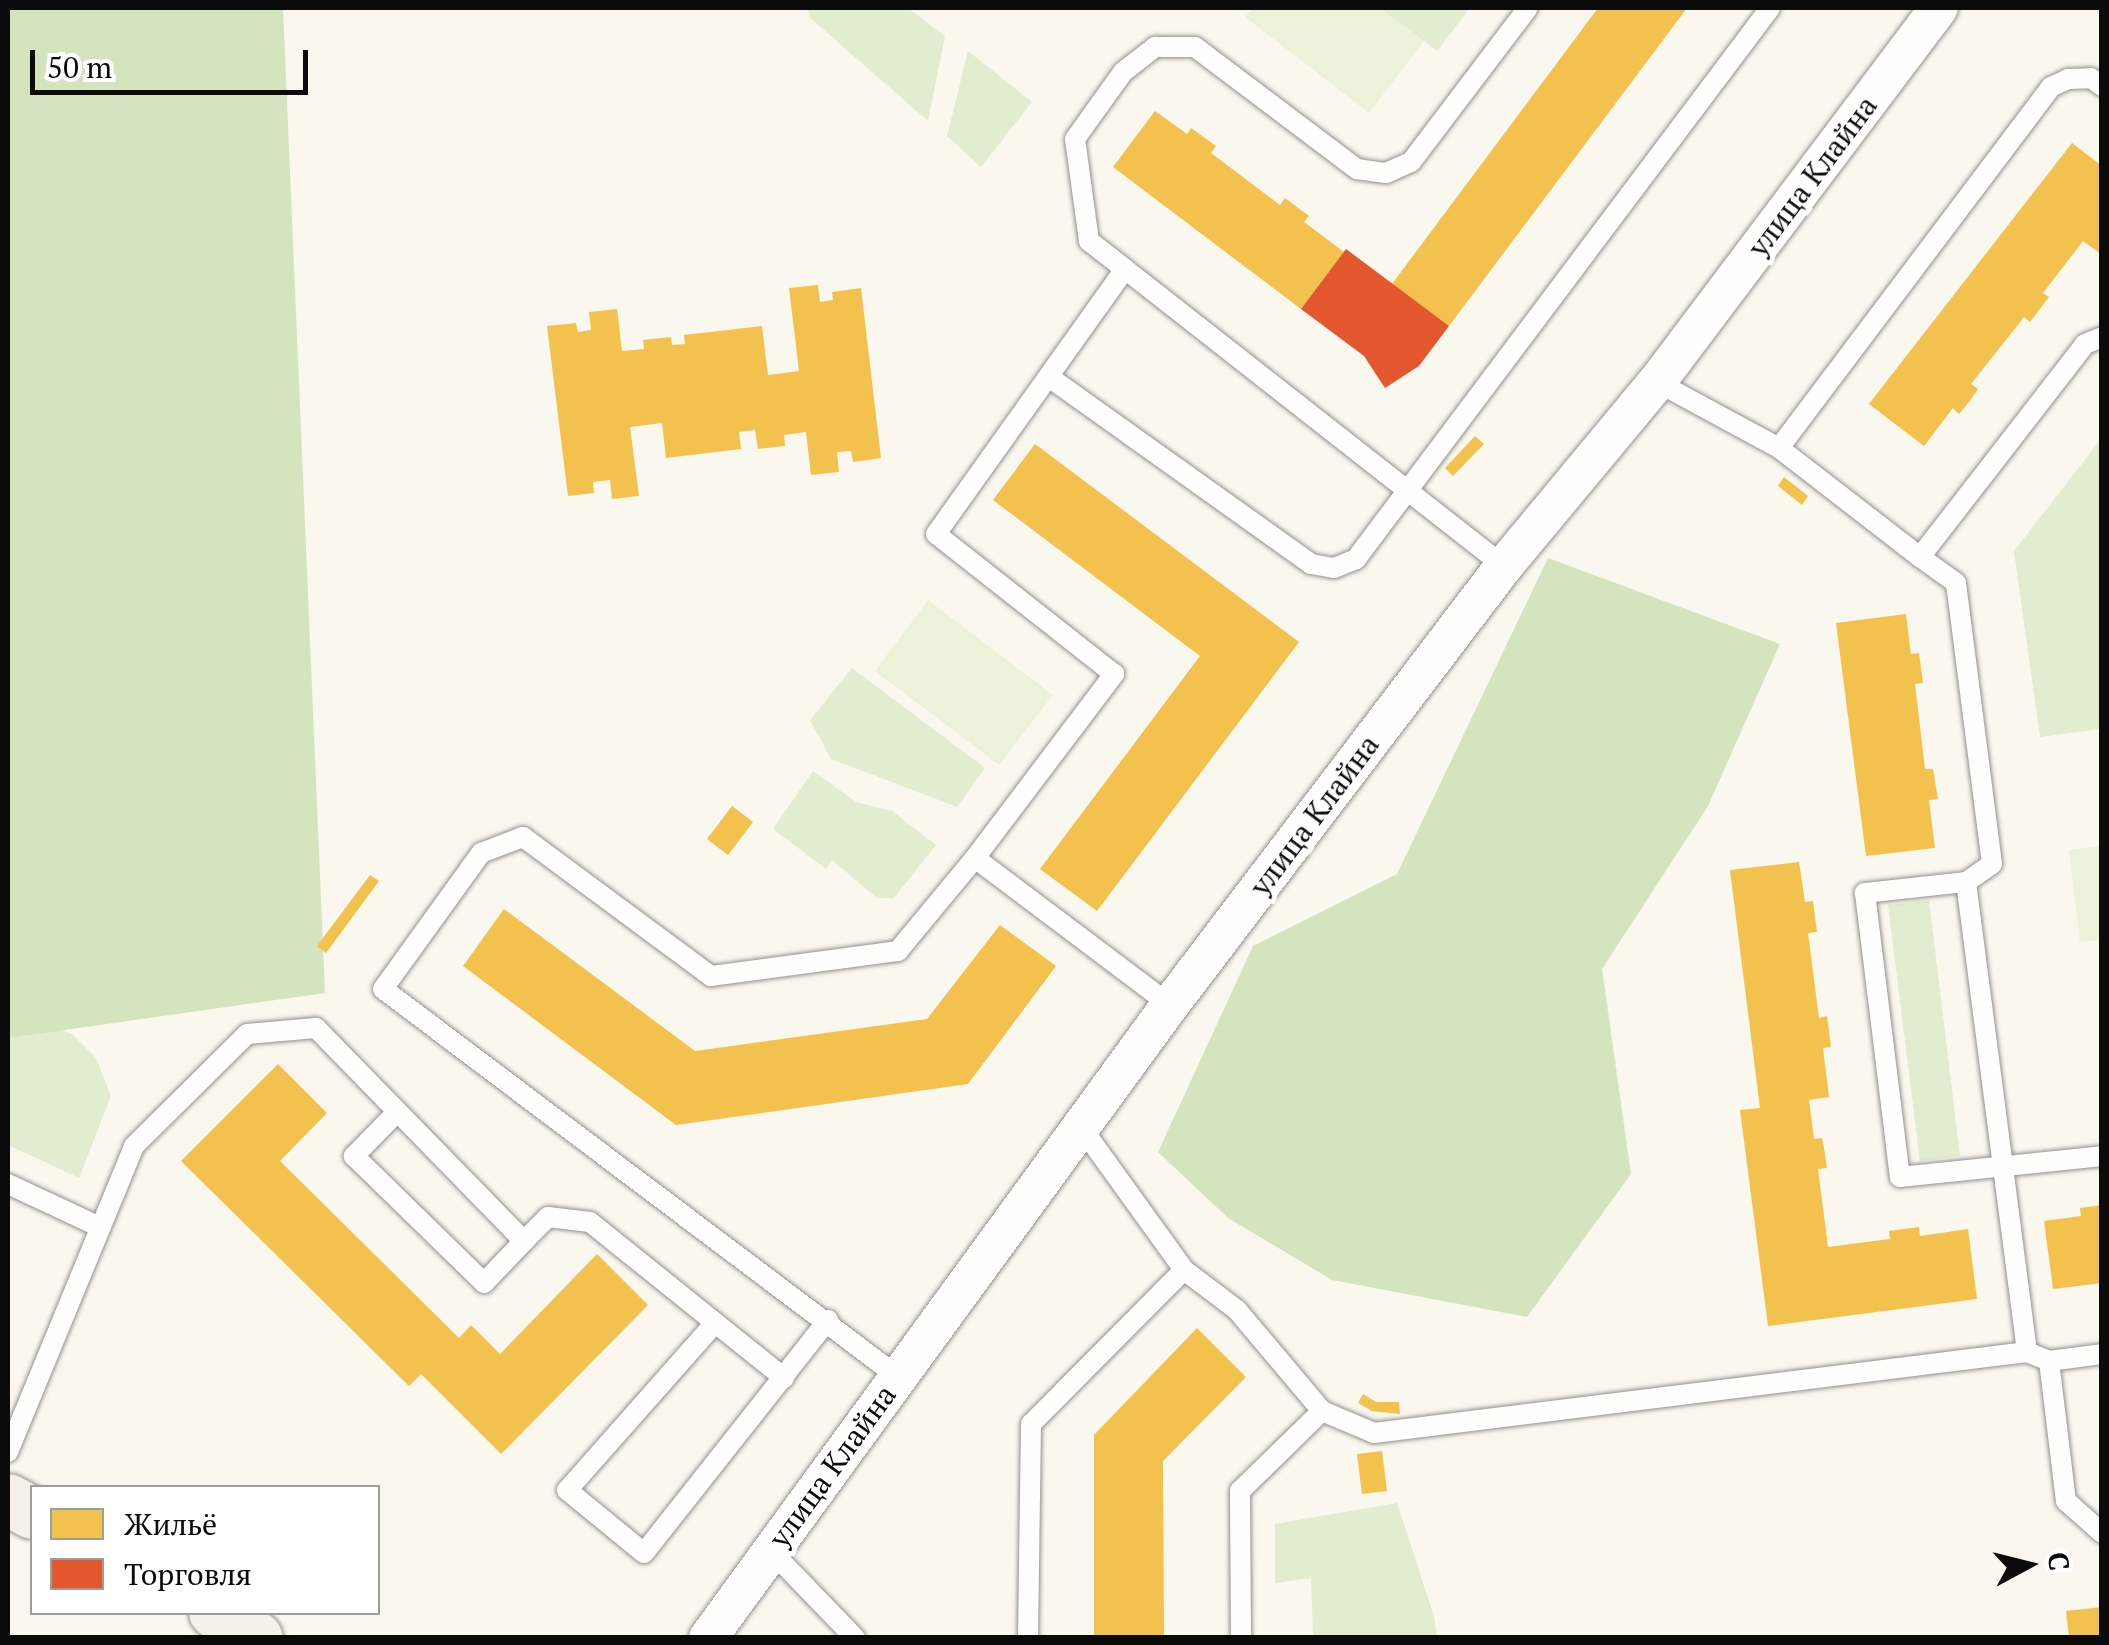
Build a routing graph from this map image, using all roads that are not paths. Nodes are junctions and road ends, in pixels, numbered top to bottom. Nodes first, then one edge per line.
1 (1528, 8) edge
2 (1770, 8) edge
3 (1939, 8) edge
4 (2102, 86) edge
5 (1125, 269) junction
6 (2102, 337) edge
7 (1049, 377) junction
8 (1657, 382) junction
9 (1779, 448) junction
10 (1406, 489) junction
11 (1920, 557) junction
12 (1504, 566) junction
13 (975, 858) junction
14 (1966, 882) junction
15 (1170, 1006) junction
16 (397, 1112) junction
17 (1080, 1127) junction
18 (2102, 1156) edge
19 (2003, 1165) junction
20 (8, 1184) edge
21 (100, 1226) junction
22 (524, 1241) junction
23 (1184, 1270) junction
24 (828, 1320) junction
25 (716, 1323) junction
26 (2027, 1352) junction
27 (2102, 1354) edge
28 (2049, 1361) junction
29 (897, 1376) junction
30 (784, 1378) junction
31 (1322, 1411) junction
32 (8, 1452) edge
33 (8, 1500) edge
34 (30, 1512) edge
35 (2102, 1533) edge
36 (771, 1551) junction
37 (220, 1615) edge
38 (715, 1635) edge
39 (257, 1638) edge
40 (855, 1638) edge
41 (1028, 1638) edge
42 (1241, 1638) edge

1 - 5 lane
2 - 10 lane
3 - 8 street, улица Клайна
4 - 9 lane
5 - 7 lane
5 - 10 lane
6 - 11 lane
7 - 10 lane
7 - 13 lane
8 - 9 lane
8 - 12 street, улица Клайна
9 - 11 lane
10 - 12 lane
11 - 14 lane
12 - 15 street, улица Клайна
13 - 15 lane
13 - 24 lane
14 - 19 lane
14 - 19 lane
15 - 17 street, улица Клайна
16 - 21 lane
16 - 22 lane
16 - 22 lane
17 - 23 lane
17 - 29 street, улица Клайна
18 - 19 lane
19 - 26 lane
20 - 21 lane
21 - 32 lane
22 - 25 lane
23 - 31 lane
23 - 41 lane
24 - 29 lane
24 - 30 lane
25 - 30 lane
25 - 30 lane
26 - 28 lane
26 - 31 lane
27 - 28 lane
28 - 35 lane
29 - 36 street, улица Клайна
31 - 42 lane
33 - 34 main road
36 - 38 street, улица Клайна
36 - 40 lane
37 - 39 main road

